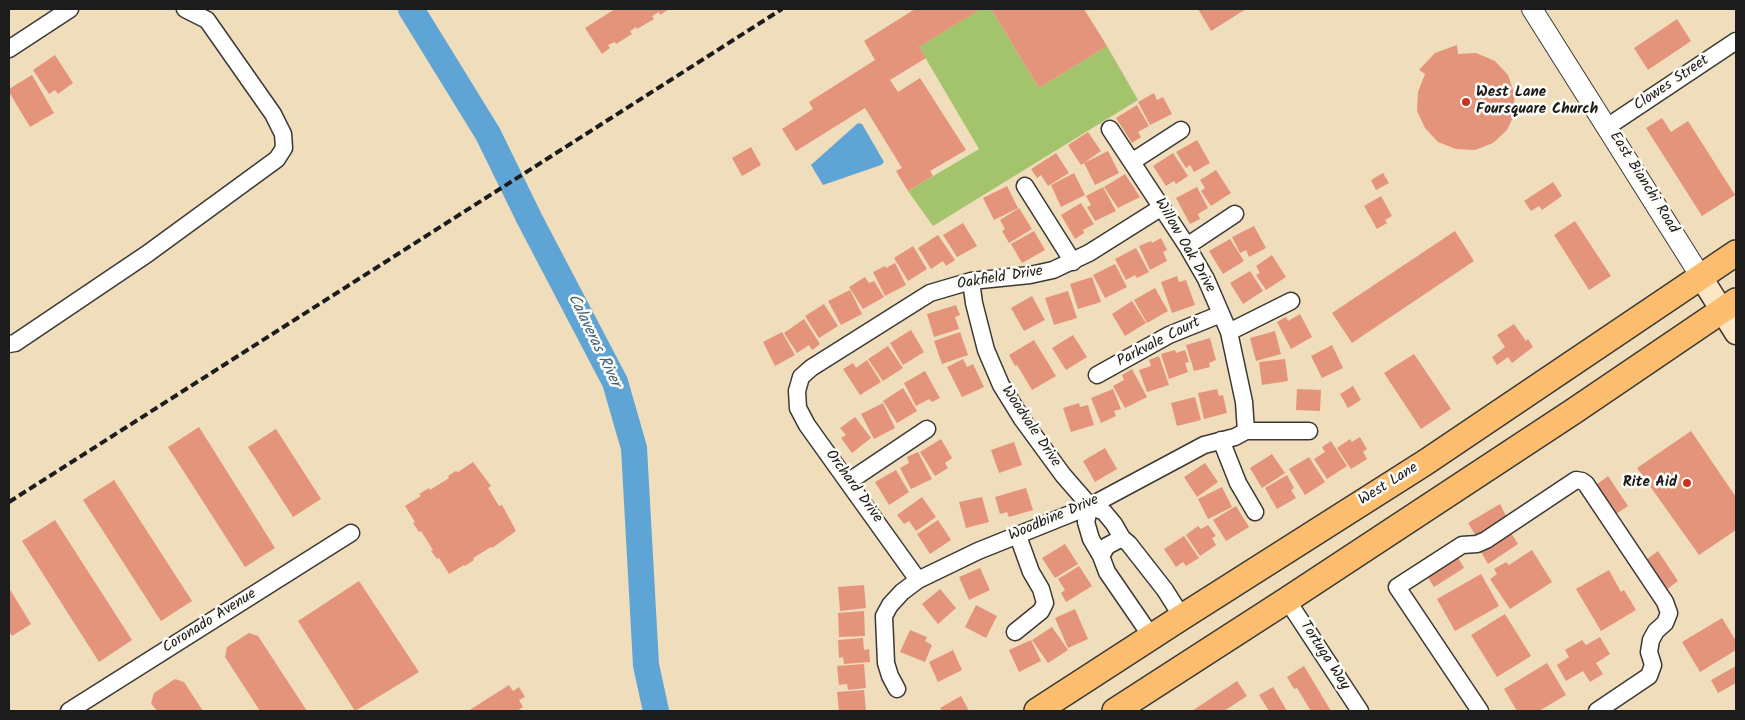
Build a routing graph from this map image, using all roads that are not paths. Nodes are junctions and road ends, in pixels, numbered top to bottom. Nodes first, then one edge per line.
1 (70, 9) edge
2 (185, 9) edge
3 (1532, 9) edge
4 (1736, 41) edge
5 (9, 49) edge
6 (1607, 127) junction
7 (1110, 129) dead end
8 (1181, 130) dead end
9 (1133, 161) junction
10 (1025, 186) dead end
11 (1162, 207) junction
12 (1235, 214) dead end
13 (1187, 246) junction
14 (1736, 253) edge
15 (1073, 262) junction
16 (1701, 277) junction
17 (971, 281) junction
18 (1291, 301) dead end
19 (1729, 306) edge
20 (1221, 314) junction
21 (1229, 332) junction
22 (1736, 333) edge
23 (9, 344) edge
24 (1097, 374) dead end
25 (797, 390) joint
26 (926, 429) dead end
27 (1246, 431) junction
28 (1309, 431) dead end
29 (1221, 440) junction
30 (848, 482) junction
31 (1090, 506) junction
32 (1255, 512) dead end
33 (351, 533) dead end
34 (1018, 536) junction
35 (1122, 538) junction
36 (1101, 556) junction
37 (918, 580) junction
38 (1287, 600) junction
39 (1182, 617) junction
40 (1014, 632) dead end
41 (1152, 636) junction
42 (897, 689) dead end
43 (69, 711) edge
44 (1037, 711) edge
45 (1115, 711) edge
46 (1360, 711) edge
47 (1480, 711) edge
48 (1597, 711) edge

1 - 5 street
2 - 23 street
3 - 6 street, East Bianchi Road
4 - 6 street, Clowes Street
6 - 16 street, East Bianchi Road
7 - 9 street, Willow Oak Drive
8 - 9 street
9 - 11 street, Willow Oak Drive
10 - 15 street
11 - 13 street, Willow Oak Drive
11 - 15 street, Oakfield Drive
12 - 13 street
13 - 20 street, Willow Oak Drive
14 - 16 main road, West Lane
15 - 17 street, Oakfield Drive
16 - 19 main road, East Bianchi Road
16 - 39 main road, West Lane
17 - 25 street, Oakfield Drive
17 - 31 street, Woodvale Drive
18 - 21 street
19 - 22 main road, East Bianchi Road
19 - 38 main road
20 - 21 street, Willow Oak Drive
20 - 24 street, Parkvale Court
21 - 27 street, Willow Oak Drive
25 - 30 street, Orchard Drive
26 - 30 street
27 - 28 street, Woodbine Drive
27 - 29 street, Woodbine Drive
29 - 31 street, Woodbine Drive
29 - 32 street
30 - 37 street, Orchard Drive
31 - 34 street, Woodbine Drive
31 - 35 street, Woodvale Drive
31 - 36 street
33 - 43 street, Coronado Avenue
34 - 37 street, Woodbine Drive
34 - 40 street
35 - 36 street
35 - 39 street, Woodvale Drive
36 - 41 street
37 - 42 street, Woodbine Drive
38 - 45 main road
38 - 46 street, Tortuga Way
39 - 41 main road, West Lane
41 - 44 main road, West Lane
47 - 48 street

